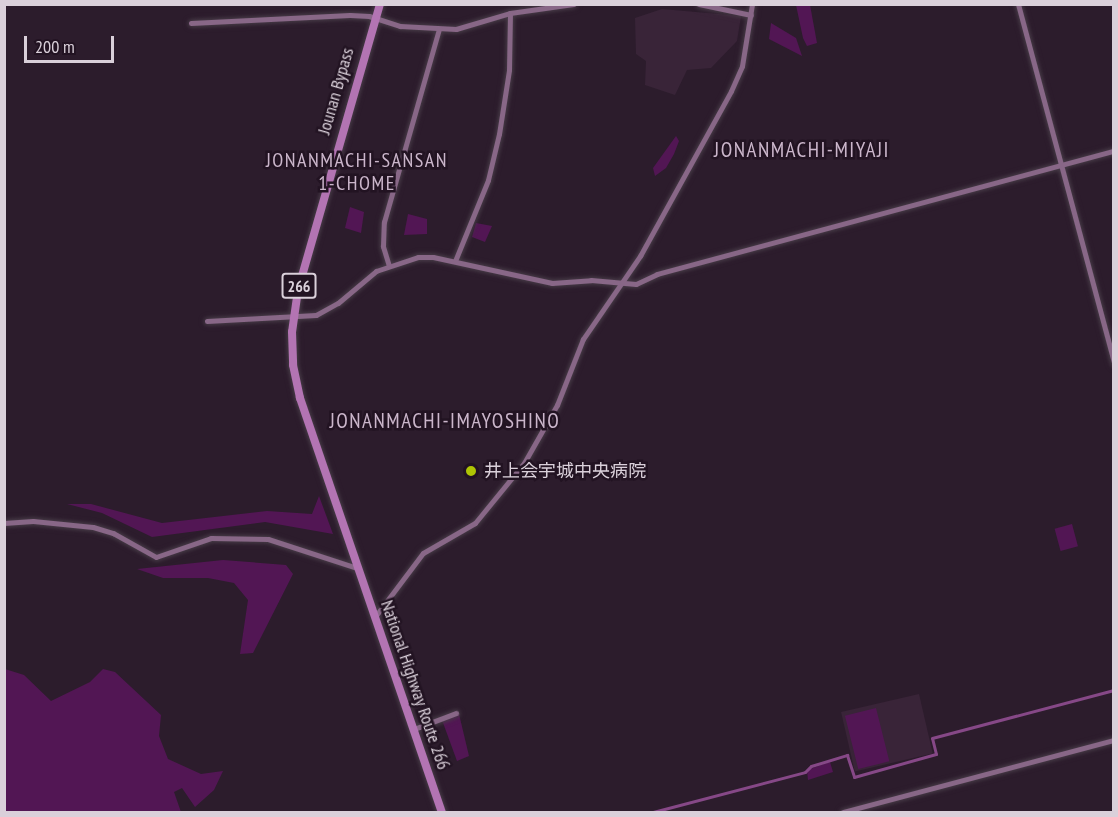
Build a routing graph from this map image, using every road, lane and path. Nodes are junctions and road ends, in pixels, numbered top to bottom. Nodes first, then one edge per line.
1 (380, 4) edge
2 (573, 4) edge
3 (699, 4) edge
4 (752, 4) edge
5 (1018, 4) edge
6 (510, 13) junction
7 (751, 15) junction
8 (375, 18) junction
9 (191, 23) dead end
10 (439, 29) junction
11 (1113, 151) edge
12 (1061, 165) junction
13 (455, 261) junction
14 (389, 266) junction
15 (622, 284) junction
16 (294, 317) junction
17 (207, 321) dead end
18 (1113, 363) edge
19 (4, 523) edge
20 (357, 568) junction
21 (374, 618) junction
22 (456, 713) dead end
23 (414, 729) junction
24 (1113, 740) edge
25 (442, 813) edge
26 (843, 813) edge

1 - 8 highway, Jounan Bypass / 266
2 - 6 street
3 - 7 street
4 - 7 street
5 - 12 street
6 - 10 street
6 - 13 street
7 - 15 street
8 - 9 street
8 - 10 street
8 - 16 highway, Jounan Bypass / 266
10 - 14 street
11 - 12 street
12 - 15 street
12 - 18 street
13 - 14 street
13 - 15 street
14 - 16 street
15 - 21 street
16 - 17 street
16 - 20 highway, Jounan Bypass / 266
19 - 20 street
20 - 21 highway, National Highway Route 266 / 266
21 - 23 highway, National Highway Route 266 / 266
22 - 23 street
23 - 25 highway, National Highway Route 266 / 266
24 - 26 street

